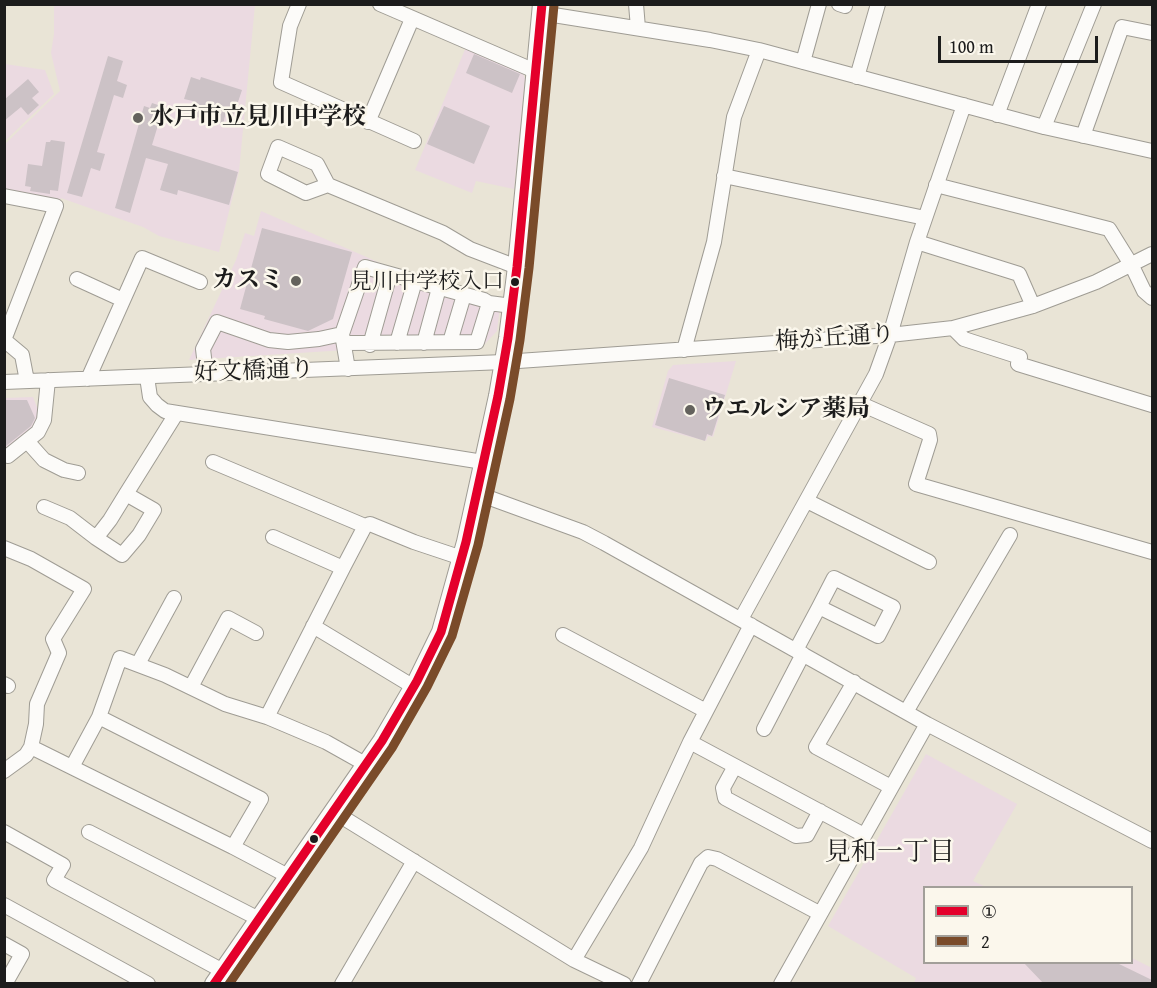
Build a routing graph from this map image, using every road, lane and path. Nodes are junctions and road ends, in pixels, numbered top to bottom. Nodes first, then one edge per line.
1 (299, 4) edge
2 (380, 4) edge
3 (636, 4) edge
4 (819, 4) edge
5 (878, 4) edge
6 (1039, 4) edge
7 (1094, 4) edge
8 (541, 9) edge
9 (412, 19) junction
10 (638, 28) junction
11 (1152, 33) edge
12 (759, 50) junction
13 (802, 62) junction
14 (535, 71) junction
15 (857, 76) junction
16 (964, 105) junction
17 (997, 115) junction
18 (368, 122) junction
19 (1044, 127) junction
20 (1083, 136) junction
21 (414, 141) dead end
22 (1152, 151) edge
23 (724, 176) junction
24 (328, 184) dead end
25 (936, 185) junction
26 (4, 196) edge
27 (925, 218) junction
28 (917, 242) junction
29 (1152, 254) edge
30 (1132, 266) junction
31 (517, 267) junction
32 (390, 274) junction
33 (77, 279) dead end
34 (415, 281) junction
35 (200, 282) dead end
36 (439, 288) junction
37 (464, 294) junction
38 (1152, 298) edge
39 (123, 300) junction
40 (489, 303) junction
41 (512, 306) junction
42 (1033, 306) junction
43 (953, 328) junction
44 (890, 335) junction
45 (344, 338) junction
46 (4, 340) edge
47 (450, 342) junction
48 (397, 343) junction
49 (424, 343) junction
50 (370, 345) junction
51 (684, 350) junction
52 (504, 362) junction
53 (348, 369) junction
54 (206, 375) junction
55 (147, 376) junction
56 (88, 379) junction
57 (48, 380) junction
58 (27, 381) junction
59 (4, 382) edge
60 (861, 404) junction
61 (1152, 405) edge
62 (176, 414) junction
63 (27, 441) junction
64 (4, 455) edge
65 (213, 462) dead end
66 (483, 462) junction
67 (78, 473) dead end
68 (476, 493) junction
69 (126, 494) junction
70 (807, 501) junction
71 (44, 507) dead end
72 (365, 526) junction
73 (1010, 535) dead end
74 (273, 537) dead end
75 (96, 538) junction
76 (4, 548) edge
77 (1152, 552) edge
78 (462, 558) junction
79 (929, 562) dead end
80 (342, 568) junction
81 (174, 598) dead end
82 (819, 607) junction
83 (746, 622) junction
84 (313, 626) junction
85 (256, 633) dead end
86 (563, 635) dead end
87 (800, 652) junction
88 (138, 664) junction
89 (854, 682) junction
90 (191, 687) junction
91 (414, 687) junction
92 (706, 711) junction
93 (906, 712) junction
94 (99, 717) junction
95 (267, 717) junction
96 (927, 724) junction
97 (765, 729) dead end
98 (690, 741) junction
99 (31, 747) junction
100 (367, 765) junction
101 (735, 766) junction
102 (72, 767) junction
103 (4, 771) edge
104 (891, 787) junction
105 (820, 811) junction
106 (334, 812) junction
107 (4, 832) edge
108 (88, 832) dead end
109 (864, 835) junction
110 (1152, 841) edge
111 (233, 847) junction
112 (414, 861) junction
113 (288, 876) junction
114 (4, 905) edge
115 (819, 913) junction
116 (259, 919) junction
117 (4, 944) edge
118 (574, 960) junction
119 (218, 977) edge
120 (6, 983) edge
121 (782, 983) edge
122 (148, 984) edge
123 (342, 984) edge
124 (624, 984) edge
125 (639, 984) edge

1 - 18 street
2 - 9 street
3 - 10 street
4 - 13 street
5 - 15 street
6 - 17 street
7 - 19 street
8 - 10 street
8 - 14 main road
9 - 14 street
9 - 18 street
10 - 12 street
11 - 20 street
12 - 13 street
12 - 23 street
13 - 15 street
14 - 31 main road
15 - 16 street
16 - 17 street
16 - 25 street
17 - 19 street
18 - 21 street
19 - 20 street
20 - 22 street
23 - 27 street
23 - 51 street
24 - 31 street
25 - 27 street
25 - 30 street
26 - 46 street
27 - 28 street
28 - 42 street
28 - 44 street
29 - 30 street, 梅が丘通り
30 - 38 street
30 - 42 street, 梅が丘通り
31 - 41 main road
32 - 34 street
32 - 45 street
32 - 50 street
33 - 39 street
34 - 36 street
34 - 48 street
35 - 39 street
36 - 37 street
36 - 49 street
37 - 40 street
37 - 47 street
39 - 56 street
40 - 41 street
40 - 47 street
41 - 52 main road
42 - 43 street, 梅が丘通り
43 - 44 street, 梅が丘通り
43 - 61 street
44 - 51 street, 梅が丘通り
44 - 60 street
45 - 50 street
45 - 53 street
45 - 54 street
46 - 58 street
47 - 49 street
48 - 49 street
48 - 50 street
51 - 52 street, 梅が丘通り
52 - 53 street, 好文橋通り
52 - 66 main road
53 - 54 street, 好文橋通り
54 - 55 street, 好文橋通り
55 - 56 street, 好文橋通り
55 - 62 street
56 - 57 street, 好文橋通り
57 - 58 street, 好文橋通り
57 - 63 street
58 - 59 street, 好文橋通り
60 - 70 street
60 - 77 street
62 - 66 street
62 - 69 street
63 - 64 street
63 - 67 street
65 - 72 street
66 - 68 main road
68 - 78 main road
68 - 83 street
69 - 75 street
69 - 75 street
70 - 79 street
70 - 83 street
71 - 75 street
72 - 78 street
72 - 80 street
73 - 93 street
74 - 80 street
76 - 99 street
78 - 91 main road
80 - 84 street
81 - 88 street
82 - 82 street
82 - 87 street
83 - 87 street
83 - 92 street
84 - 91 street
84 - 95 street
85 - 90 street
86 - 92 street
87 - 89 street
87 - 97 street
88 - 90 street
88 - 94 street
89 - 93 street
89 - 104 street
90 - 95 street
91 - 100 main road
92 - 98 street
93 - 96 street
94 - 102 street
94 - 111 street
95 - 100 street
96 - 104 street
96 - 110 street
98 - 101 street
98 - 118 street
99 - 102 street
99 - 103 street
100 - 106 main road
101 - 105 street
101 - 105 street
102 - 111 street
104 - 109 street
105 - 109 street
106 - 112 street
106 - 113 main road
107 - 119 street
108 - 116 street
109 - 115 street
111 - 113 street
112 - 118 street
112 - 123 street
113 - 116 main road
114 - 122 street
115 - 121 street
115 - 125 street
116 - 119 main road
117 - 120 street
118 - 124 street

